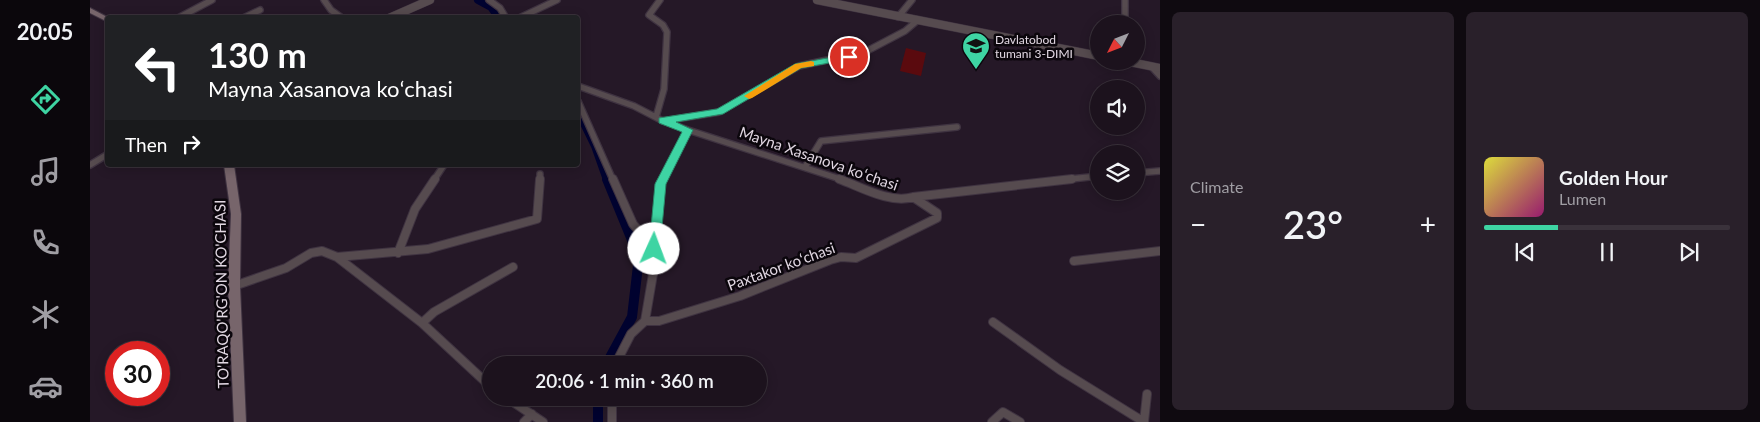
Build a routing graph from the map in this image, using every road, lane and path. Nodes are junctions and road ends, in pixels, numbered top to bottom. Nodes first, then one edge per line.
1 (212, 0) edge
2 (324, 0) edge
3 (430, 0) edge
4 (489, 0) edge
5 (557, 0) edge
6 (660, 0) edge
7 (817, 0) edge
8 (912, 0) edge
9 (1125, 0) edge
10 (90, 10) edge
11 (260, 10) dead end
12 (184, 15) edge
13 (249, 15) edge
14 (338, 15) edge
15 (396, 15) edge
16 (504, 15) edge
17 (525, 15) edge
18 (1125, 15) edge
19 (898, 17) junction
20 (105, 18) edge
21 (918, 20) junction
22 (1090, 54) edge
23 (1145, 65) edge
24 (1150, 66) junction
25 (1160, 68) edge
26 (1160, 76) edge
27 (580, 87) edge
28 (580, 105) edge
29 (656, 117) junction
30 (663, 121) junction
31 (957, 127) dead end
32 (688, 130) junction
33 (105, 156) edge
34 (90, 165) edge
35 (230, 167) edge
36 (443, 167) edge
37 (805, 167) junction
38 (1160, 171) edge
39 (1145, 172) edge
40 (540, 174) dead end
41 (1090, 177) edge
42 (912, 197) junction
43 (654, 249) junction
44 (1160, 251) edge
45 (398, 253) junction
46 (337, 257) junction
47 (1074, 261) dead end
48 (513, 267) dead end
49 (234, 286) junction
50 (645, 321) junction
51 (993, 322) dead end
52 (422, 323) junction
53 (620, 356) edge
54 (482, 380) edge
55 (1147, 394) dead end
56 (520, 406) edge
57 (612, 406) edge
58 (532, 414) junction
59 (237, 420) edge
60 (524, 422) edge
61 (543, 422) edge
62 (612, 422) edge
63 (992, 422) edge
64 (1020, 422) edge
65 (1144, 422) edge

1 - 12 street
2 - 14 street
3 - 15 street
4 - 16 street
5 - 17 street
6 - 29 street
7 - 19 street
8 - 19 street
9 - 18 street
10 - 20 main road
11 - 13 street
19 - 21 street
21 - 22 street
21 - 30 street, Mayna Xasanova koʻchasi
23 - 24 street
24 - 25 street
24 - 26 street
27 - 29 street, Mayna Xasanova koʻchasi
28 - 43 street
29 - 30 street, Mayna Xasanova koʻchasi
30 - 32 street, Mayna Xasanova koʻchasi
31 - 37 street
32 - 37 street, Mayna Xasanova koʻchasi
32 - 43 street
33 - 34 street
35 - 49 main road, TO'RAQO'RG'ON KO'CHASI
36 - 45 street
37 - 42 street, Mayna Xasanova koʻchasi
38 - 39 street
40 - 45 street
41 - 42 street
42 - 50 street, Paxtakor koʻchasi
43 - 50 street
44 - 47 street
45 - 46 street
46 - 49 street
46 - 52 street
48 - 52 street
49 - 59 main road, TO'RAQO'RG'ON KO'CHASI
50 - 53 street
51 - 65 street
52 - 54 street
55 - 65 street
56 - 58 street
57 - 62 street
58 - 60 street
58 - 61 street
63 - 64 street

